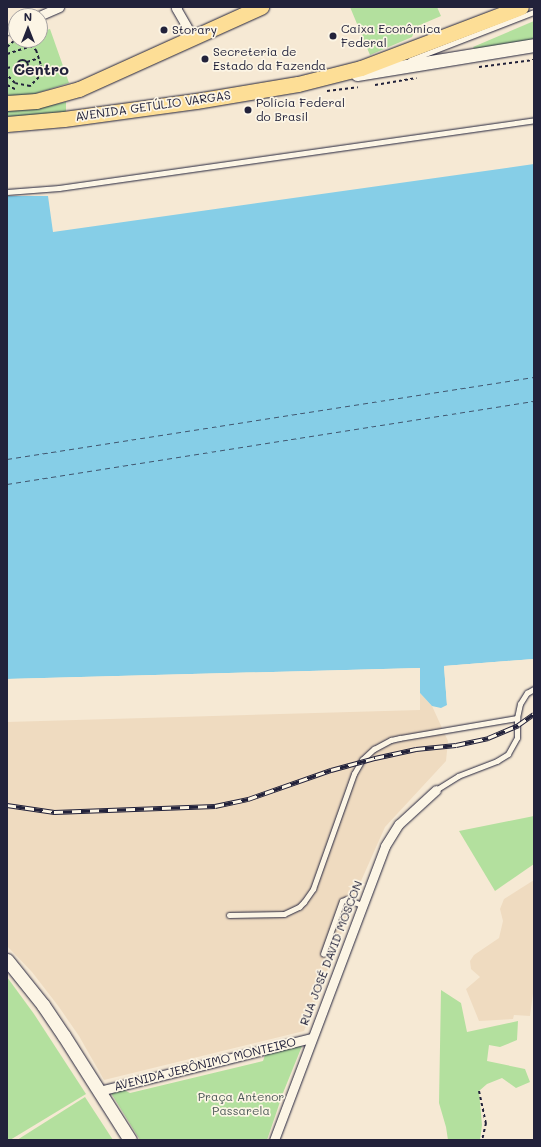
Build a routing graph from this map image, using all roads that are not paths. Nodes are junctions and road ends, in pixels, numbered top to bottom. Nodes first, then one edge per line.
1 (261, 7) edge
2 (521, 7) edge
3 (176, 8) edge
4 (534, 12) edge
5 (193, 37) junction
6 (534, 45) edge
7 (378, 70) junction
8 (298, 84) junction
9 (7, 103) edge
10 (534, 120) edge
11 (7, 124) edge
12 (7, 192) edge
13 (534, 689) edge
14 (517, 718) junction
15 (436, 790) joint
16 (362, 904) junction
17 (229, 915) dead end
18 (323, 954) dead end
19 (7, 960) edge
20 (312, 1038) junction
21 (99, 1091) junction
22 (130, 1140) edge
23 (274, 1140) edge

1 - 5 main road
2 - 8 main road, AVENIDA GETÚLIO VARGAS
3 - 5 street
4 - 7 lane
5 - 9 main road
6 - 7 main road
7 - 8 main road
8 - 11 main road, AVENIDA GETÚLIO VARGAS
10 - 12 lane
13 - 14 lane
14 - 15 lane
14 - 17 lane
15 - 16 street, RUA JOSÉ DAVID MOSCON
16 - 18 lane
16 - 20 street, RUA JOSÉ DAVID MOSCON
19 - 21 main road, AVENIDA JERÔNIMO MONTEIRO
20 - 21 street, AVENIDA JERÔNIMO MONTEIRO
20 - 23 street, RUA JOSÉ DAVID MOSCON
21 - 22 main road, AVENIDA JERÔNIMO MONTEIRO

